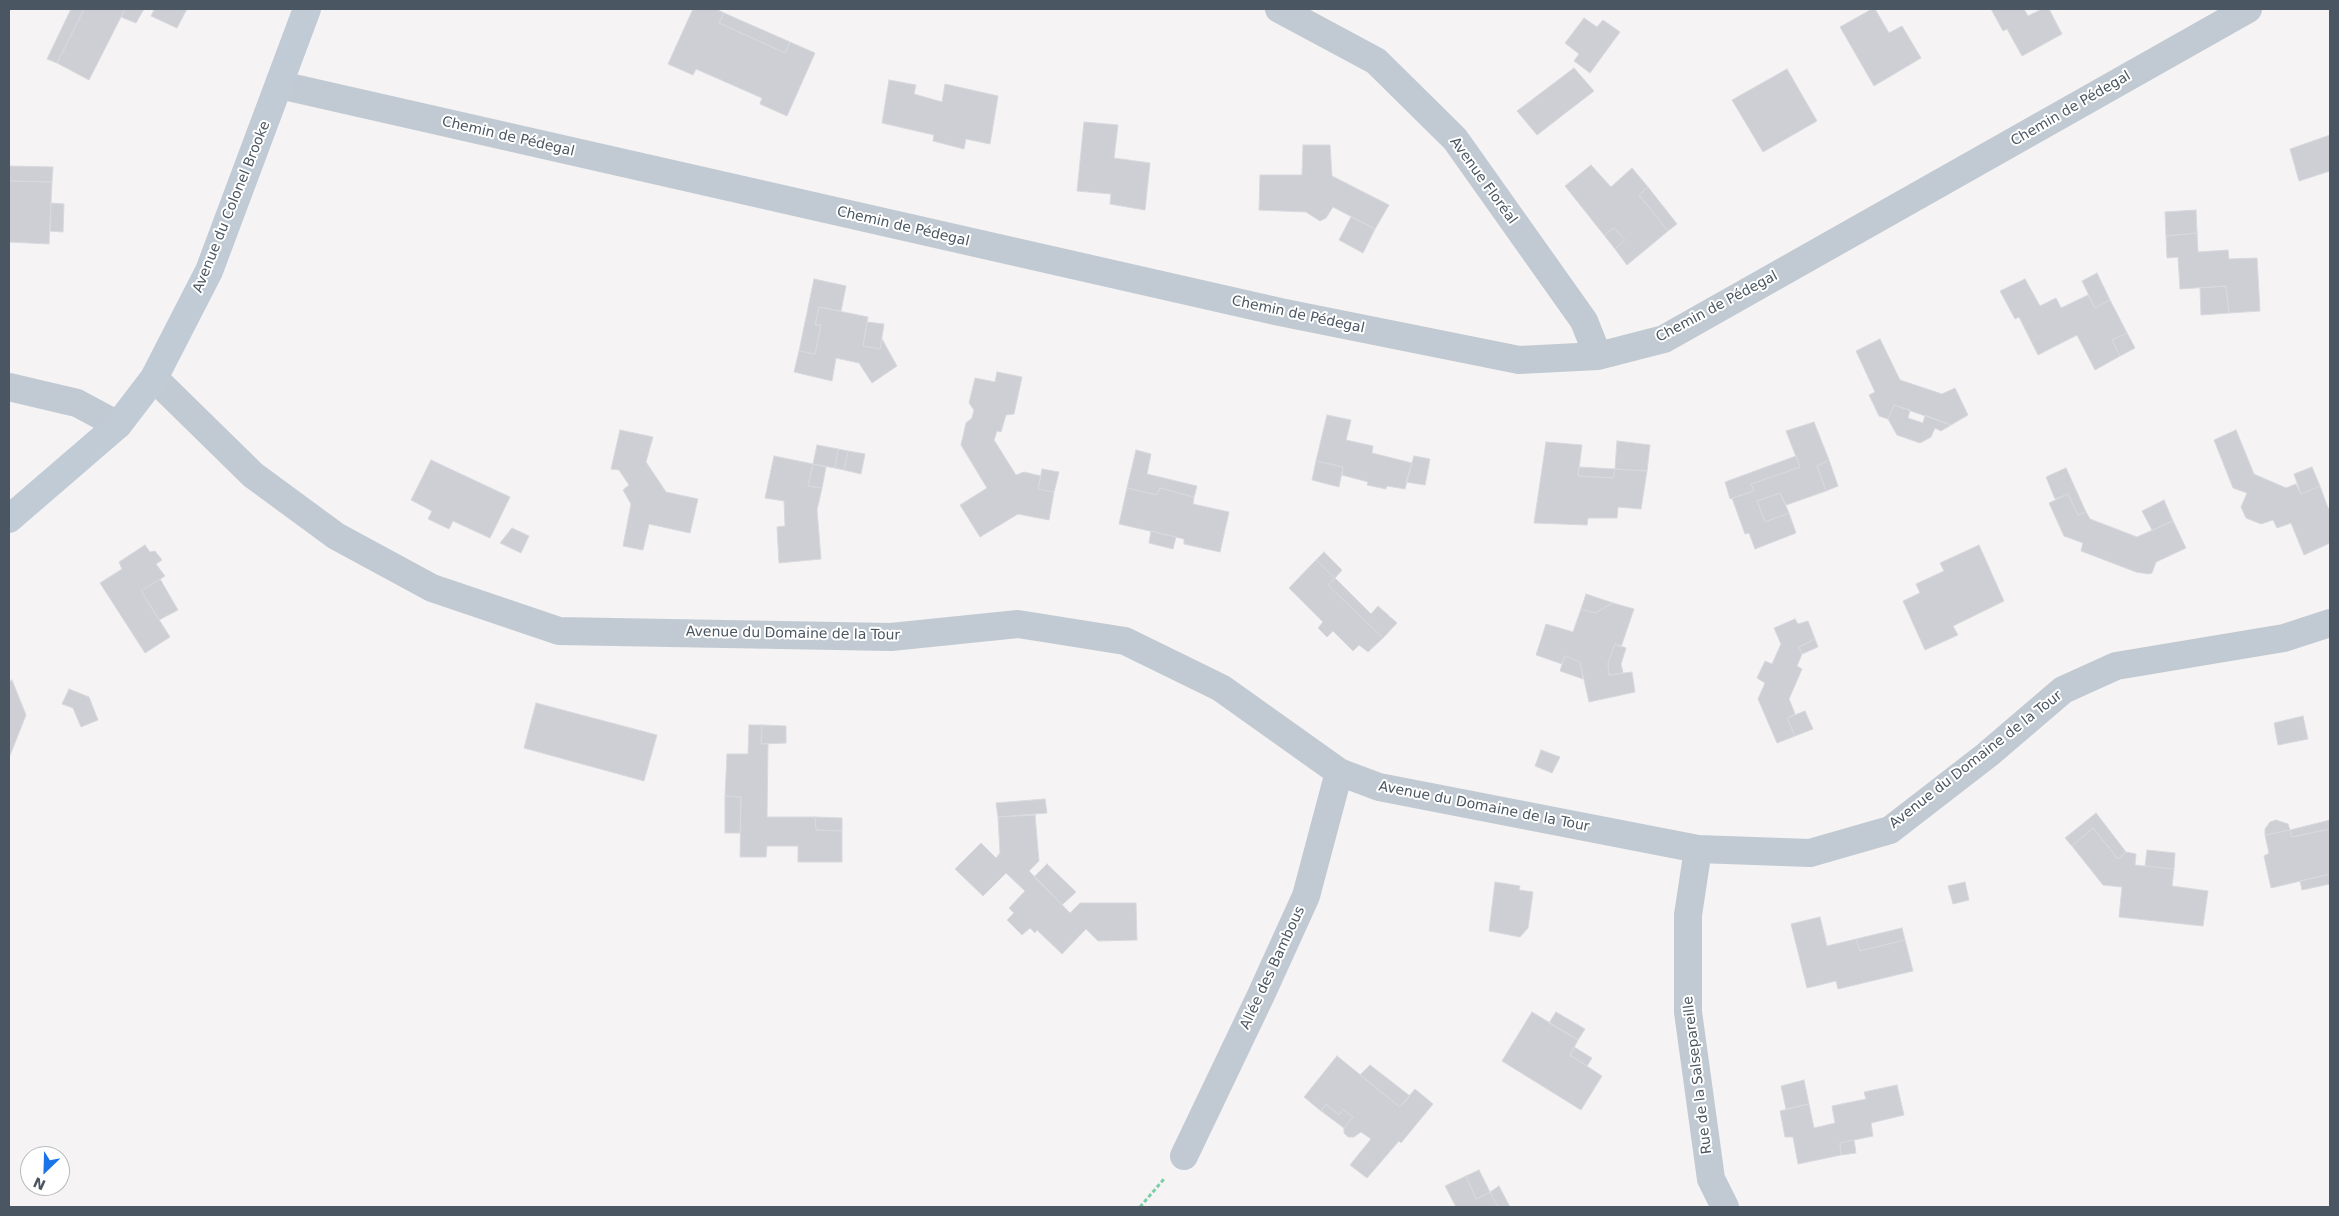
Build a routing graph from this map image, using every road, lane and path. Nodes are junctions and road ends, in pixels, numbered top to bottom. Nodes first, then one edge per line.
1 (307, 9) edge
2 (1279, 9) edge
3 (2248, 9) edge
4 (280, 85) junction
5 (1598, 356) junction
6 (154, 378) junction
7 (9, 387) edge
8 (118, 425) junction
9 (9, 519) edge
10 (2330, 622) edge
11 (1339, 772) junction
12 (1698, 849) junction
13 (1184, 1156) dead end
14 (1725, 1207) edge

1 - 4 main road, Avenue du Colonel Brooke
2 - 5 street, Avenue Floréal
3 - 5 street, Chemin de Pédegal
4 - 5 street, Chemin de Pédegal
4 - 6 main road, Avenue du Colonel Brooke
6 - 8 main road, Avenue du Colonel Brooke
6 - 11 street, Avenue du Domaine de la Tour
7 - 8 street
8 - 9 main road, Avenue du Colonel Brooke
10 - 12 street, Avenue du Domaine de la Tour
11 - 12 street, Avenue du Domaine de la Tour
11 - 13 street, Allée des Bambous
12 - 14 street, Rue de la Salsepareille

